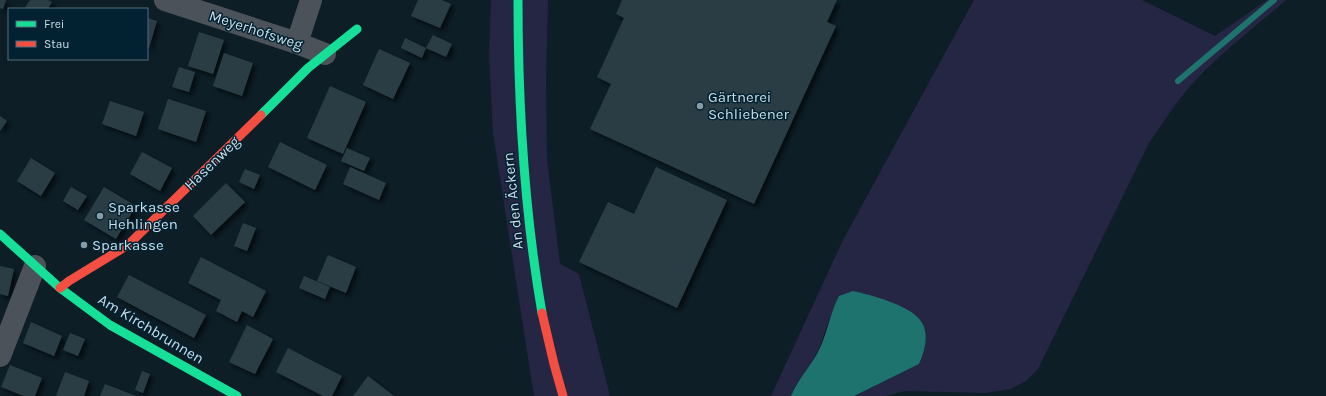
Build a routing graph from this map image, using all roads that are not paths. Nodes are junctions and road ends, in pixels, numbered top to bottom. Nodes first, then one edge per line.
1 (165, 0) edge
2 (311, 0) edge
3 (518, 0) edge
4 (357, 29) dead end
5 (297, 43) junction
6 (325, 54) junction
7 (0, 234) edge
8 (35, 266) junction
9 (60, 288) junction
10 (0, 356) edge
11 (237, 396) edge
12 (563, 396) edge

1 - 5 street, Meyerhofsweg
2 - 5 street
3 - 12 main road, An den Äckern
4 - 6 main road, Hasenweg
5 - 6 street, Meyerhofsweg
6 - 9 main road, Hasenweg
7 - 8 main road, Am Kirchbrunnen
8 - 9 main road, Am Kirchbrunnen
8 - 10 street
9 - 11 main road, Am Kirchbrunnen

